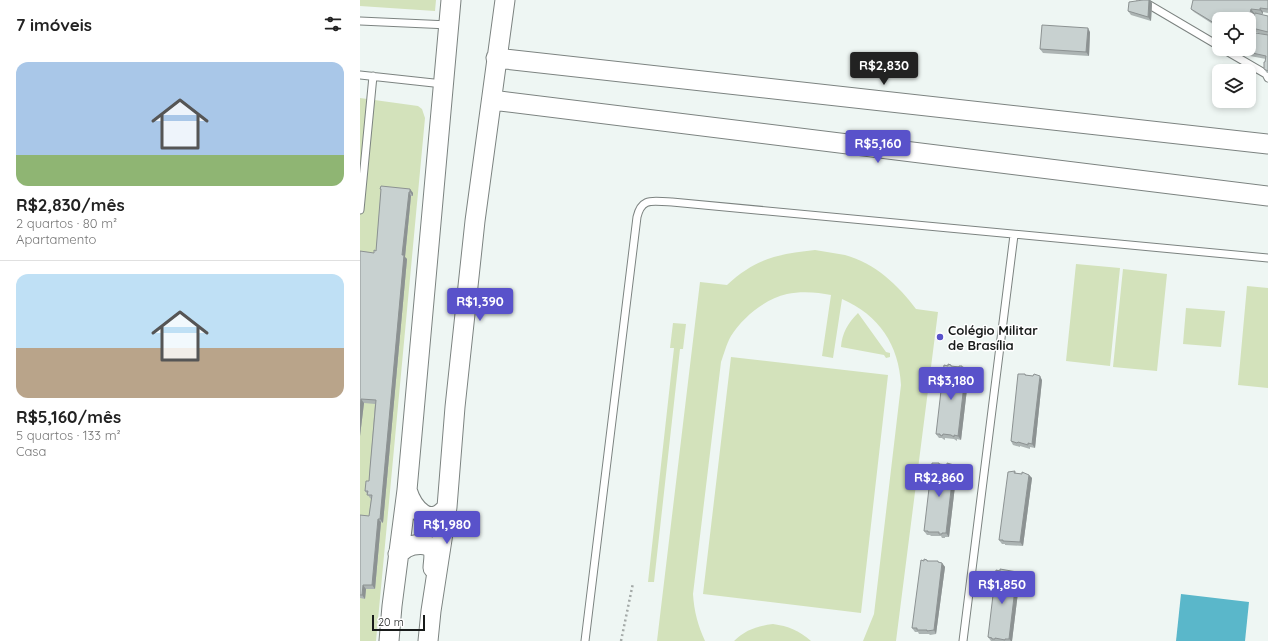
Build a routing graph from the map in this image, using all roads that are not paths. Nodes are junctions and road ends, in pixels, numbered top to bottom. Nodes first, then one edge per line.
1 (451, 0) edge
2 (505, 0) edge
3 (1141, 0) edge
4 (360, 21) edge
5 (449, 25) junction
6 (1212, 42) edge
7 (1235, 56) edge
8 (496, 58) junction
9 (360, 75) edge
10 (373, 76) junction
11 (1268, 78) edge
12 (443, 84) junction
13 (492, 100) junction
14 (1268, 144) edge
15 (1268, 196) edge
16 (360, 210) edge
17 (1014, 235) junction
18 (1268, 258) edge
19 (407, 490) junction
20 (447, 507) junction
21 (398, 554) junction
22 (431, 611) junction
23 (389, 641) edge
24 (428, 641) edge
25 (585, 641) edge
26 (963, 641) edge

1 - 5 street
2 - 8 street
3 - 6 lane
4 - 5 lane
5 - 12 street
7 - 11 lane
8 - 13 street
8 - 14 street
9 - 10 lane
10 - 12 lane
10 - 16 lane
12 - 19 street
13 - 15 street
13 - 20 street
17 - 18 lane
17 - 25 lane
17 - 26 lane
19 - 20 street
19 - 21 street
20 - 22 street
21 - 22 street
21 - 23 street
22 - 24 street

